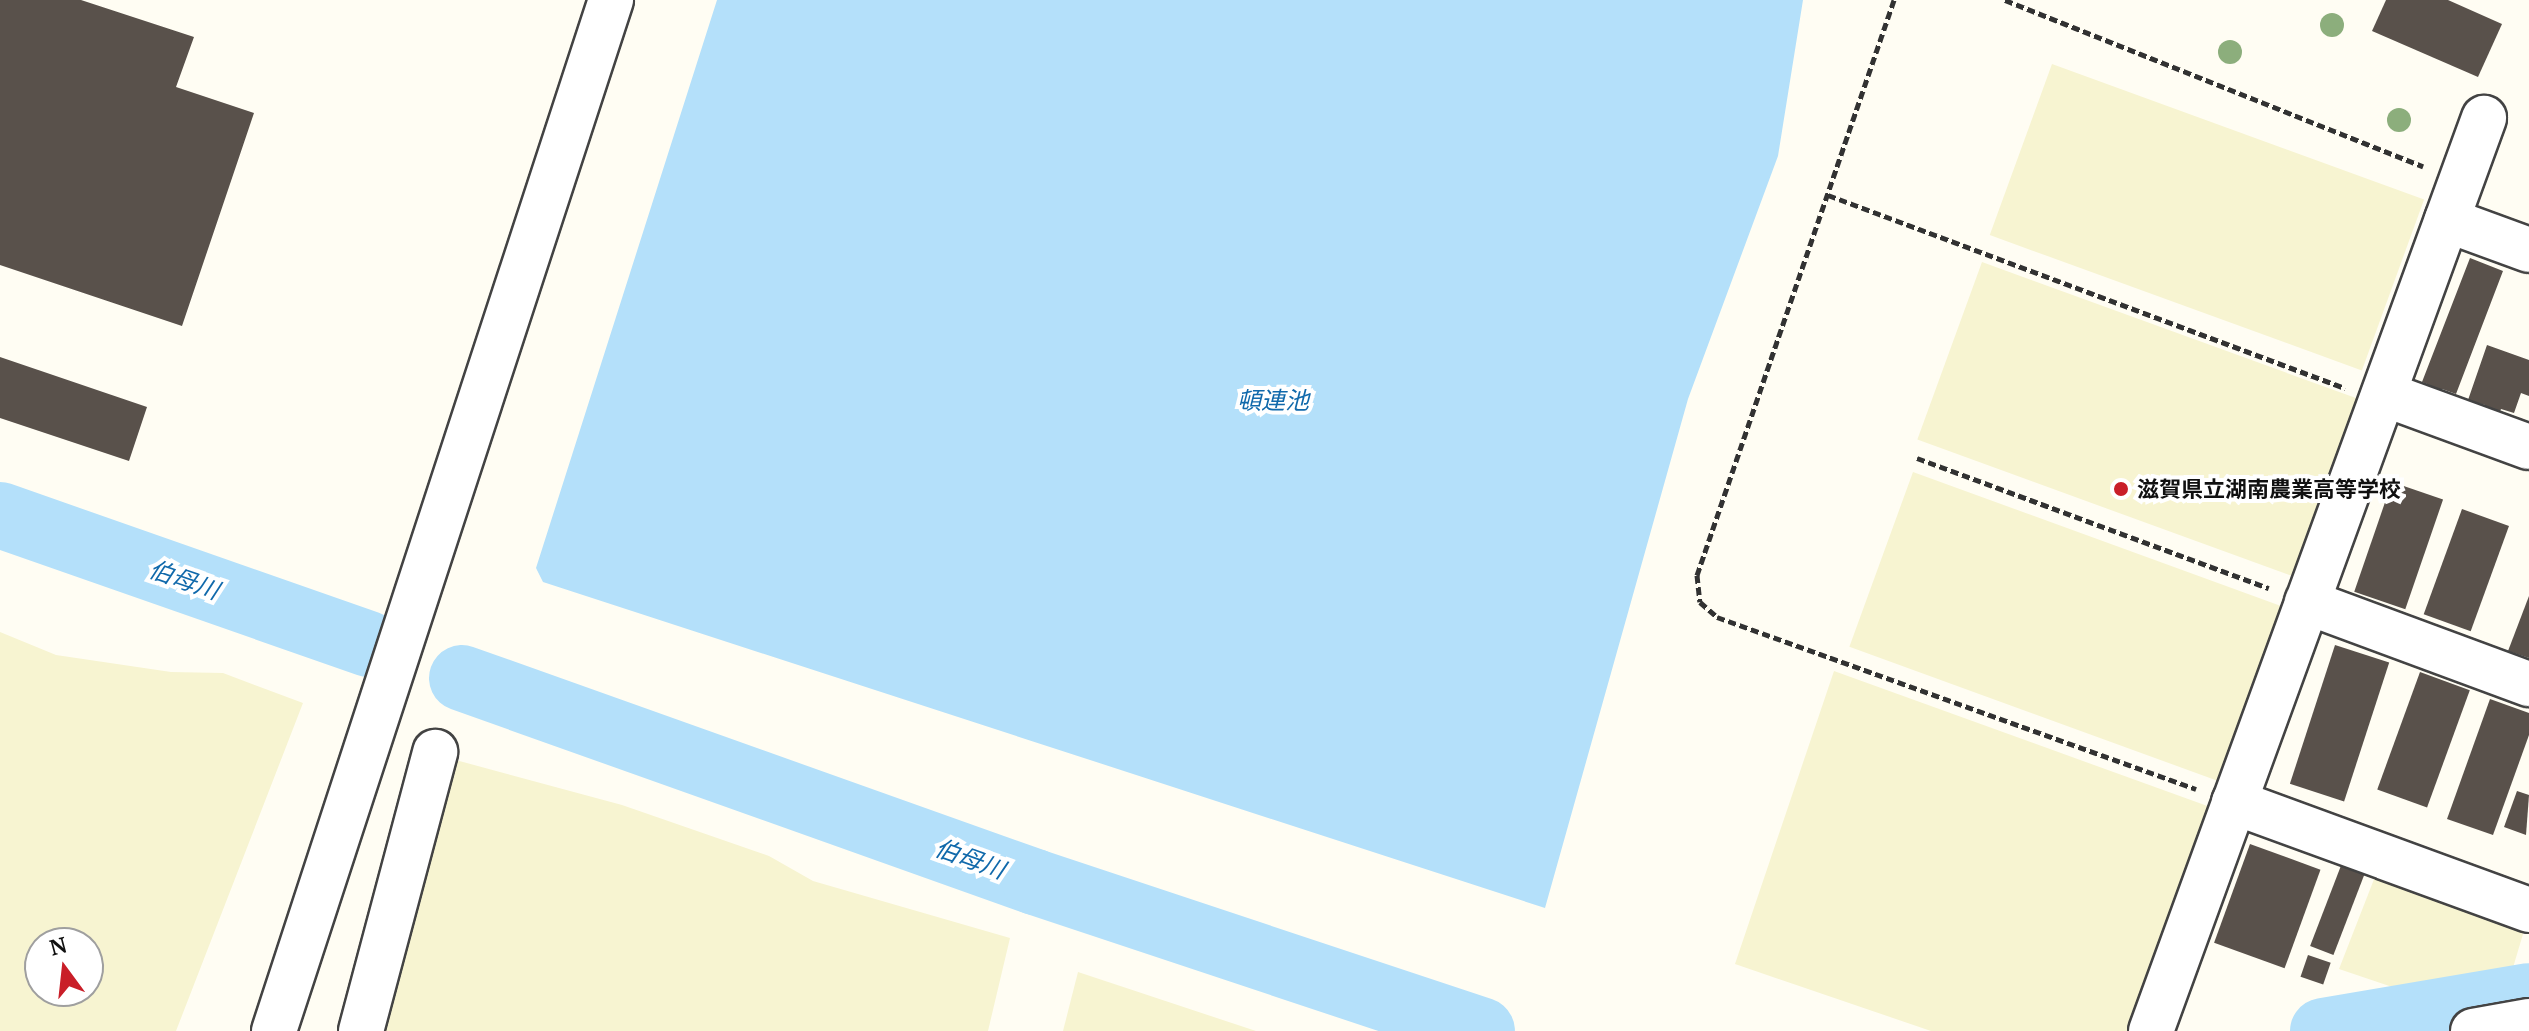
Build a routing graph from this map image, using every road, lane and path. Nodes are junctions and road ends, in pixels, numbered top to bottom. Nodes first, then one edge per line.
1 (611, 0) edge
2 (1894, 0) edge
3 (2005, 0) edge
4 (2484, 118) dead end
5 (1828, 195) junction
6 (2454, 200) junction
7 (2529, 250) edge
8 (2382, 398) junction
9 (2529, 447) edge
10 (1917, 458) dead end
11 (2307, 602) junction
12 (2529, 684) edge
13 (435, 752) dead end
14 (2234, 802) junction
15 (2529, 910) edge
16 (2529, 1021) edge
17 (274, 1031) edge
18 (361, 1031) edge
19 (2151, 1031) edge
20 (2473, 1031) edge

1 - 17 street
2 - 5 path
3 - 6 path
4 - 6 street
5 - 8 path
5 - 14 path
6 - 7 street
6 - 8 street
8 - 9 street
8 - 11 street
10 - 11 path
11 - 12 street
11 - 14 street
13 - 18 street
14 - 15 street
14 - 19 street
16 - 20 street

